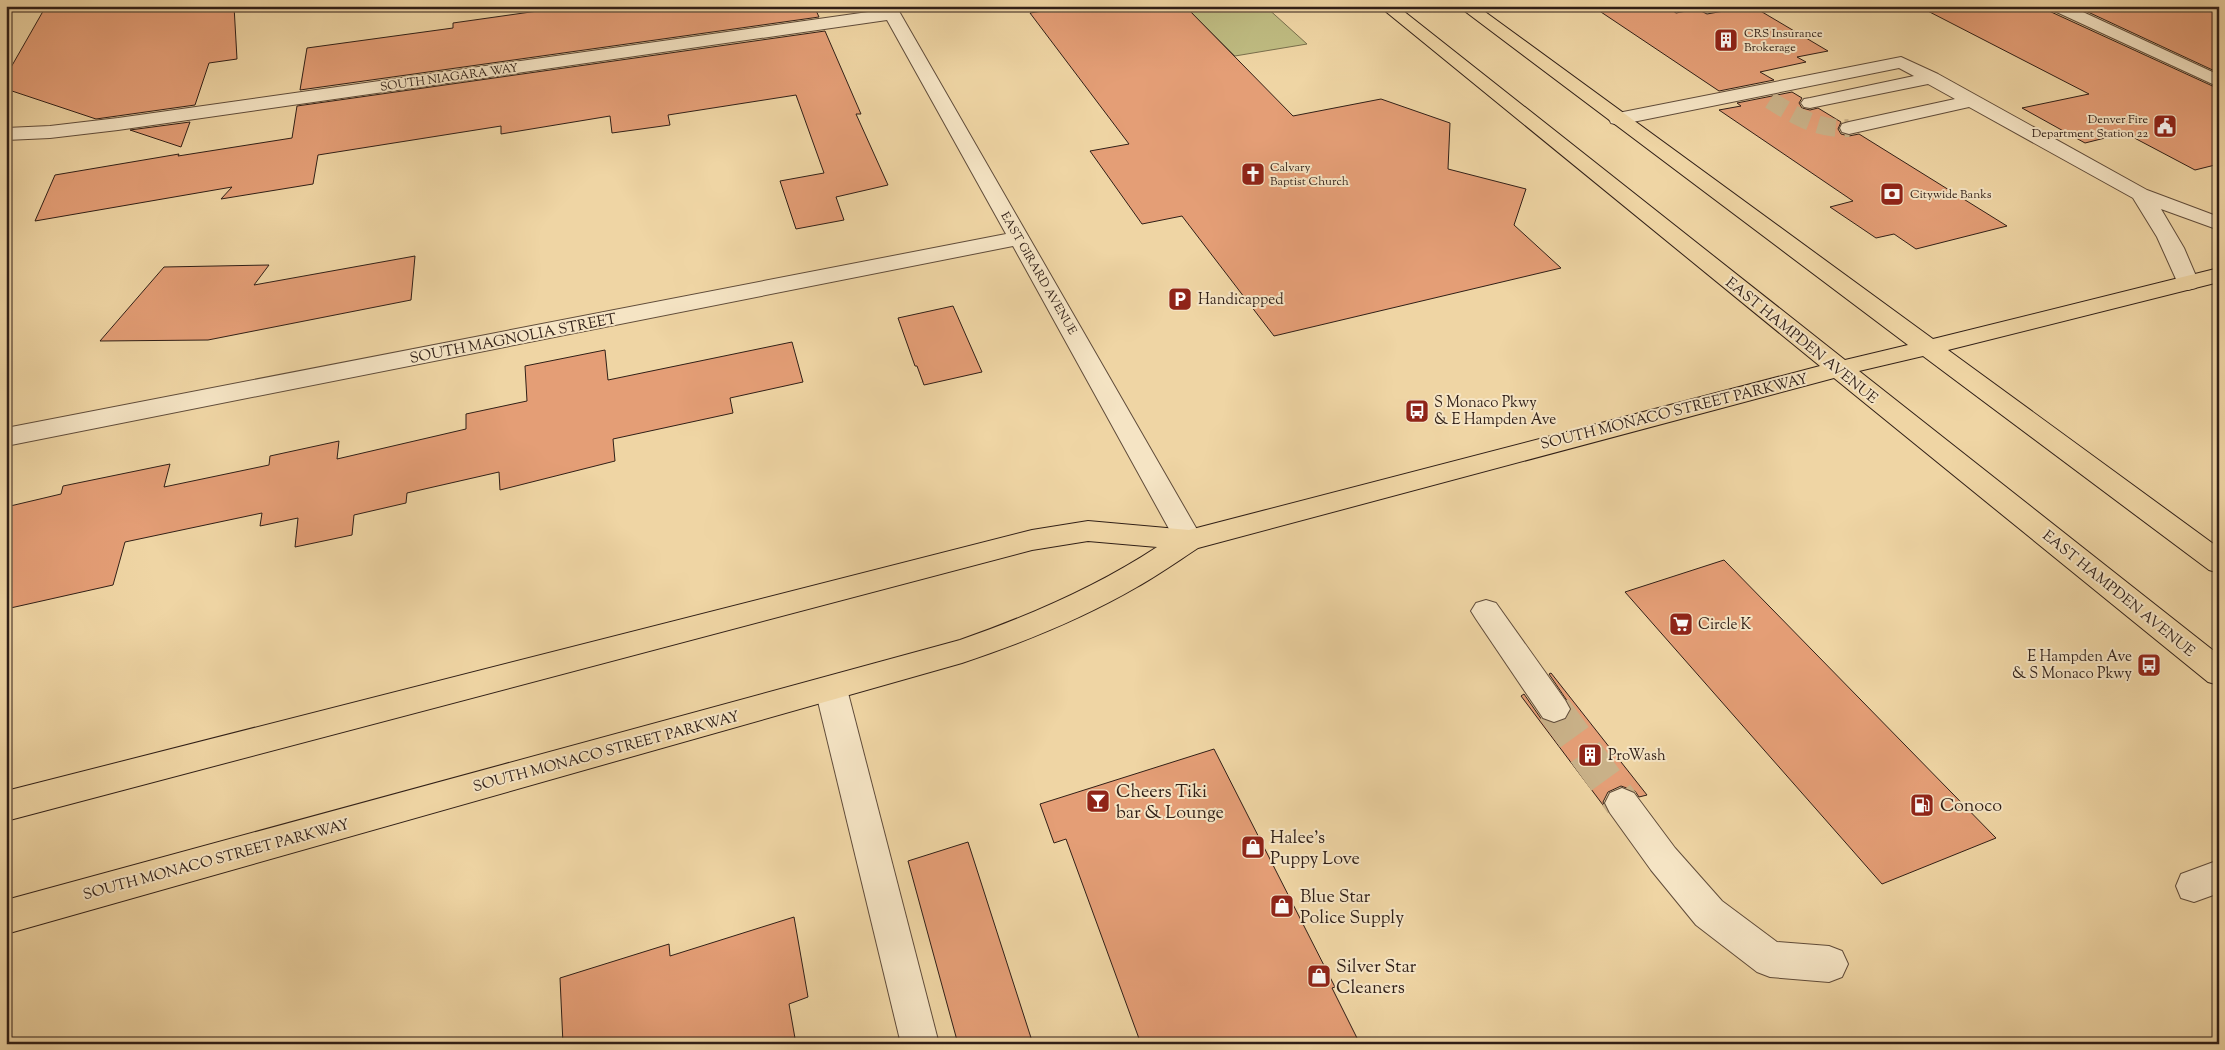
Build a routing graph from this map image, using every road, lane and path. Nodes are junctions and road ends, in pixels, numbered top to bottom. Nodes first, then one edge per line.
1 (1386, 6) edge
2 (1466, 6) edge
3 (2056, 6) edge
4 (890, 10) edge
5 (1932, 78) junction
6 (2219, 82) edge
7 (1973, 101) junction
8 (1810, 103) dead end
9 (1618, 119) junction
10 (1849, 128) tunnel mouth
11 (6, 134) edge
12 (2140, 194) junction
13 (2219, 224) edge
14 (1020, 238) junction
15 (2219, 274) edge
16 (2188, 283) junction
17 (1929, 348) junction
18 (1839, 370) junction
19 (6, 438) edge
20 (1188, 540) junction
21 (2219, 563) edge
22 (1486, 611) dead end
23 (2219, 673) edge
24 (831, 688) junction
25 (1554, 709) tunnel mouth
26 (1622, 803) tunnel mouth
27 (6, 806) edge
28 (6, 917) edge
29 (1829, 964) dead end
30 (920, 1044) edge

1 - 18 main road, EAST HAMPDEN AVENUE
2 - 9 main road
3 - 6 street
4 - 11 street, SOUTH NIAGARA WAY
4 - 14 street, EAST GIRARD AVENUE
5 - 7 street
5 - 8 street
5 - 9 street
7 - 10 street
7 - 12 street
9 - 17 main road
12 - 13 street
12 - 16 street
14 - 19 street, SOUTH MAGNOLIA STREET
14 - 20 street, EAST GIRARD AVENUE
15 - 16 main road, SOUTH MONACO STREET PARKWAY
16 - 17 main road, SOUTH MONACO STREET PARKWAY
17 - 18 main road, SOUTH MONACO STREET PARKWAY
17 - 21 main road
18 - 20 main road, SOUTH MONACO STREET PARKWAY
18 - 23 main road, EAST HAMPDEN AVENUE
20 - 24 main road, SOUTH MONACO STREET PARKWAY
20 - 27 main road, SOUTH MONACO STREET PARKWAY
22 - 25 street
24 - 28 main road, SOUTH MONACO STREET PARKWAY
24 - 30 street
26 - 29 street

